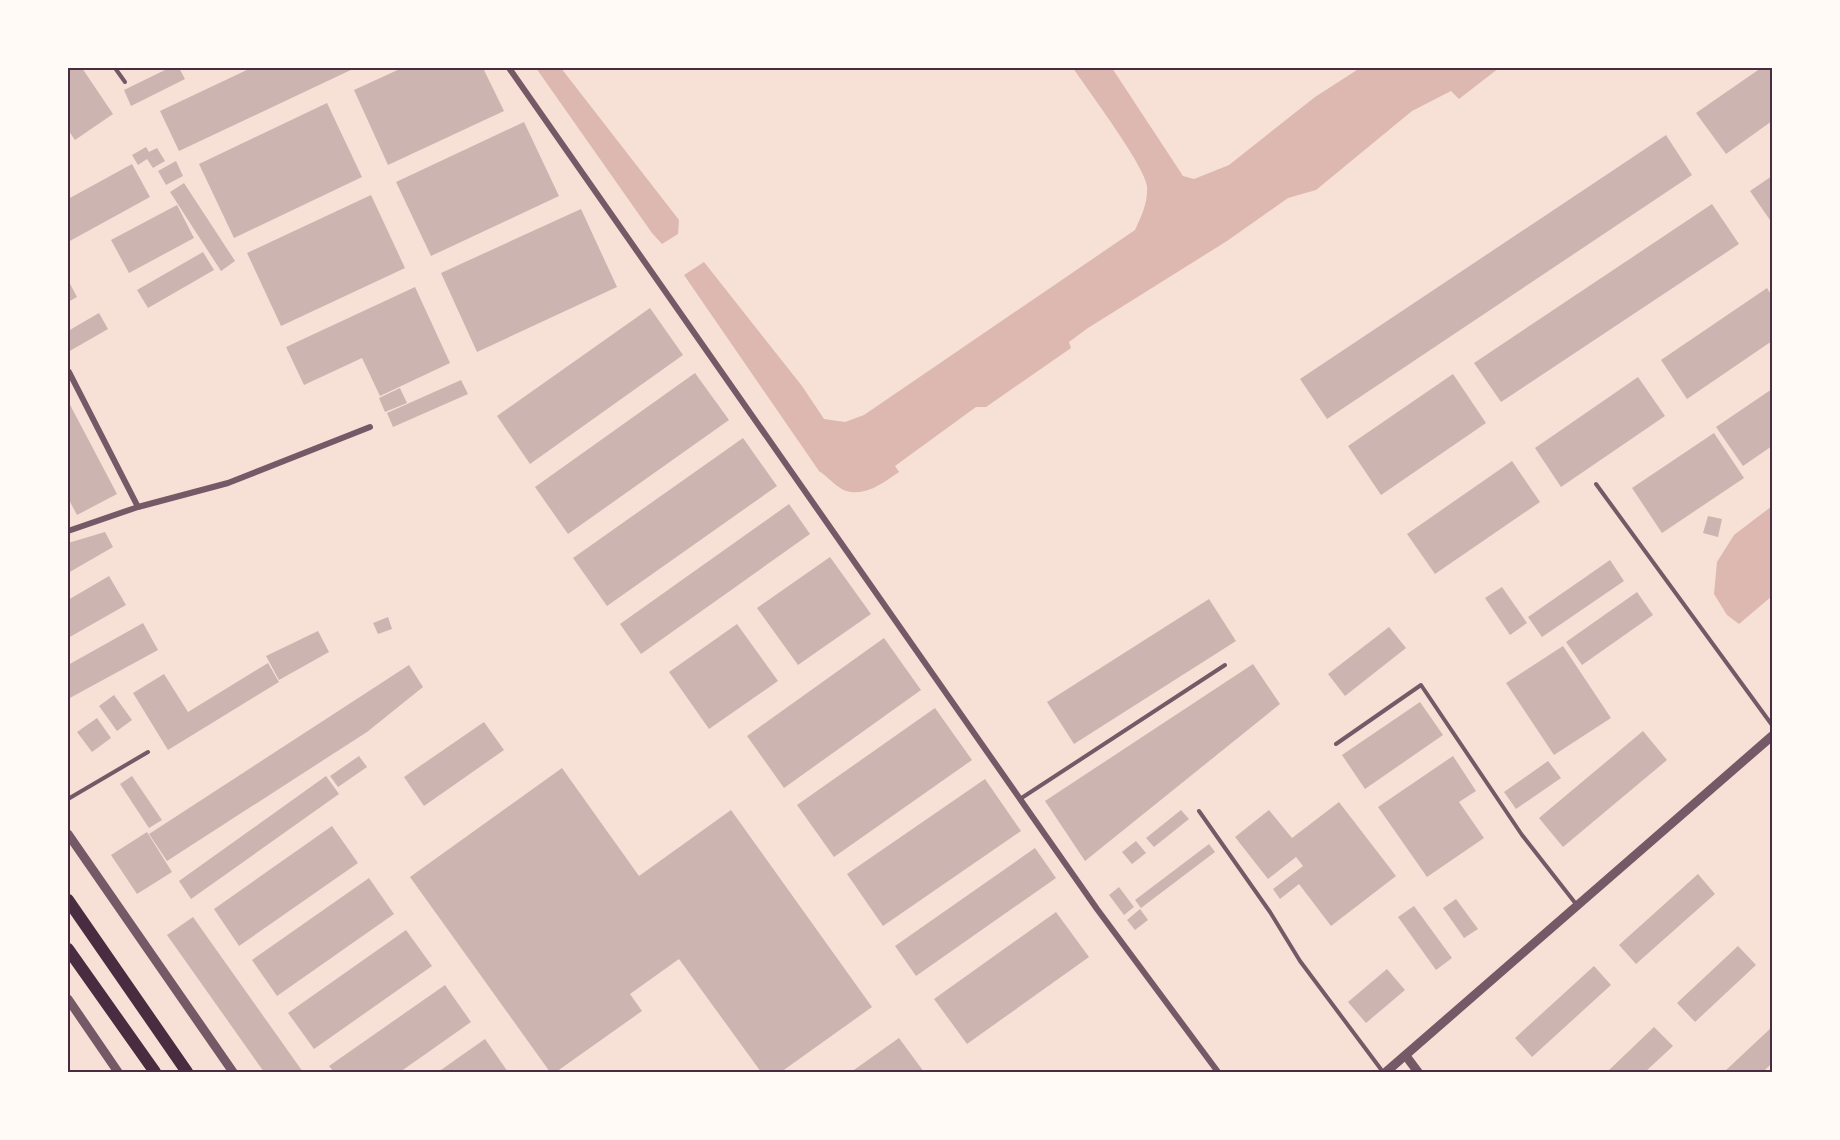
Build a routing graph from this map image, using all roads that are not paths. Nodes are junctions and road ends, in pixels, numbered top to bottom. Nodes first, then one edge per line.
1 (115, 68) edge
2 (509, 68) edge
3 (125, 82) dead end
4 (69, 372) edge
5 (370, 428) dead end
6 (1596, 484) dead end
7 (138, 507) junction
8 (68, 531) edge
9 (1225, 665) dead end
10 (1773, 725) edge
11 (1773, 736) edge
12 (1336, 744) dead end
13 (148, 752) dead end
14 (68, 799) edge
15 (1020, 799) junction
16 (1199, 812) dead end
17 (68, 834) edge
18 (68, 900) edge
19 (1577, 906) junction
20 (68, 949) edge
21 (68, 999) edge
22 (1406, 1056) junction
23 (118, 1072) edge
24 (155, 1072) edge
25 (187, 1072) edge
26 (233, 1072) edge
27 (1218, 1072) edge
28 (1385, 1072) edge
29 (1418, 1072) edge

1 - 3 lane
2 - 15 street
4 - 7 street
5 - 7 street
6 - 10 lane
7 - 8 street
9 - 15 lane
11 - 19 street
12 - 19 lane
13 - 14 lane
15 - 27 street
16 - 28 lane
17 - 26 street
18 - 25 main road
19 - 22 street
20 - 24 main road
21 - 23 street
22 - 28 street
22 - 29 street

